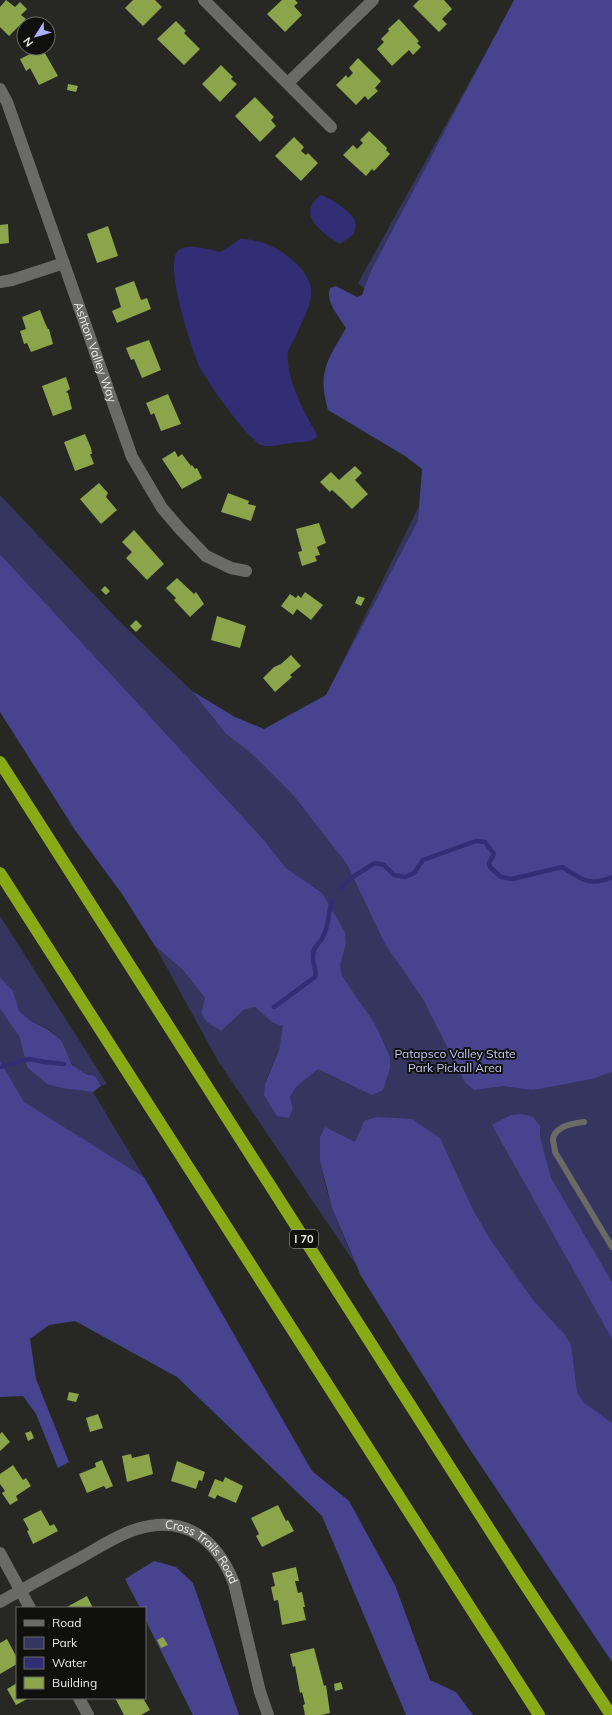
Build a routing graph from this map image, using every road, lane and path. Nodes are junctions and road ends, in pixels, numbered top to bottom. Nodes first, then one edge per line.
1 (204, 0) edge
2 (373, 0) edge
3 (288, 83) junction
4 (0, 90) edge
5 (331, 127) dead end
6 (64, 263) junction
7 (0, 282) edge
8 (246, 570) dead end
9 (0, 762) edge
10 (0, 873) edge
11 (584, 1122) dead end
12 (612, 1247) edge
13 (0, 1553) edge
14 (21, 1590) junction
15 (0, 1602) edge
16 (30, 1607) edge
17 (80, 1699) edge
18 (88, 1715) edge
19 (268, 1715) edge
20 (539, 1715) edge
21 (611, 1715) edge

1 - 3 street
2 - 3 street
3 - 5 street
4 - 6 street, Ashton Valley Way
6 - 7 street
6 - 8 street, Ashton Valley Way
9 - 21 highway, I 70
10 - 20 highway
11 - 12 lane
13 - 14 street
14 - 15 street, Cross Trails Road
14 - 16 street
14 - 19 street, Cross Trails Road
17 - 18 street

